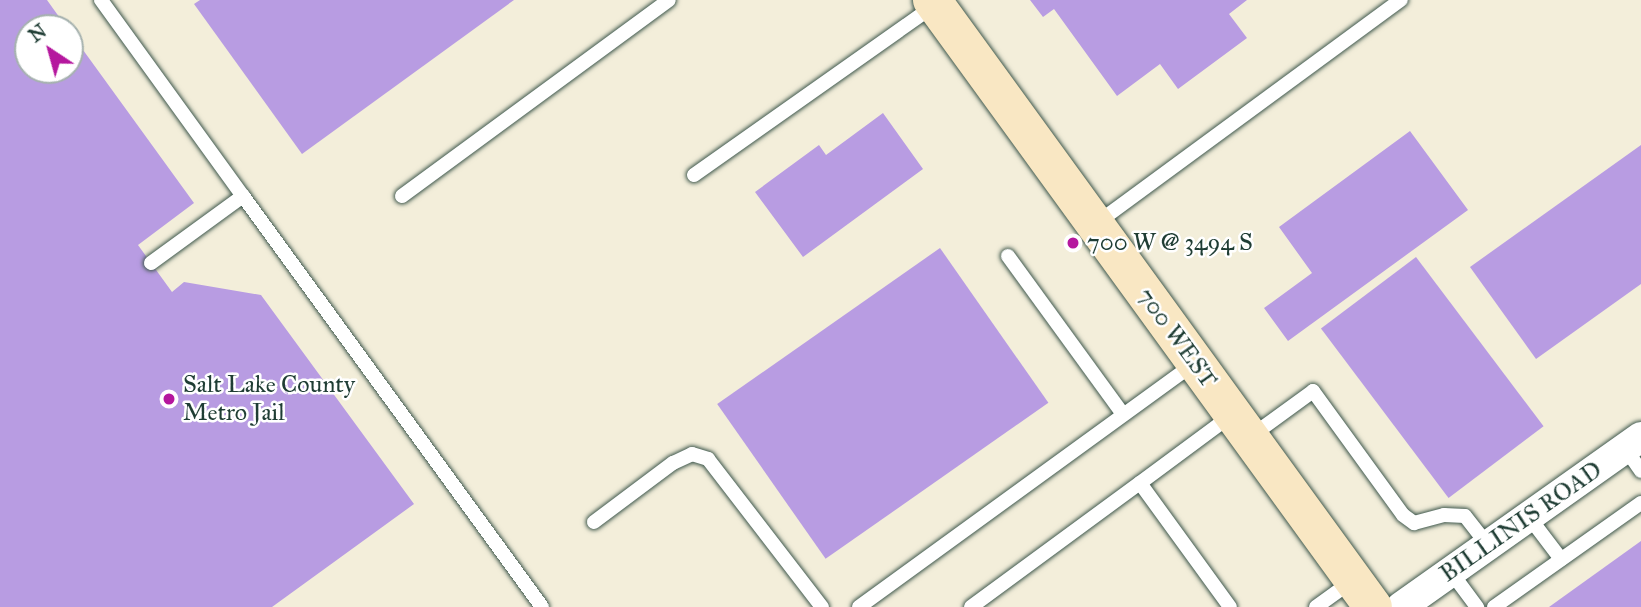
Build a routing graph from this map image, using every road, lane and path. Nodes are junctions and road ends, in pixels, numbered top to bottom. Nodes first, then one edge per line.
1 (101, 0) edge
2 (669, 0) edge
3 (1401, 0) edge
4 (934, 2) edge
5 (694, 175) dead end
6 (243, 196) junction
7 (402, 196) dead end
8 (1095, 225) junction
9 (1008, 256) dead end
10 (151, 263) dead end
11 (1195, 362) junction
12 (1124, 414) junction
13 (1241, 426) junction
14 (1636, 452) edge
15 (1140, 483) junction
16 (1641, 503) edge
17 (1529, 517) junction
18 (594, 522) dead end
19 (1488, 545) junction
20 (1561, 559) junction
21 (1451, 572) junction
22 (1363, 593) edge
23 (542, 607) edge
24 (822, 607) edge
25 (859, 607) edge
26 (971, 607) edge
27 (1230, 607) edge
28 (1316, 607) edge
29 (1401, 607) edge
30 (1477, 607) edge
31 (1494, 607) edge

1 - 6 lane
2 - 7 lane
3 - 8 lane
4 - 5 lane
4 - 8 street, 700 WEST
6 - 10 lane
6 - 23 lane
8 - 11 street, 700 WEST
9 - 12 lane
11 - 12 lane
11 - 13 street, 700 WEST
12 - 25 lane
13 - 15 lane
13 - 19 lane
13 - 22 street, 700 WEST
14 - 17 street, BILLINIS ROAD
15 - 26 lane
15 - 27 lane
16 - 20 lane
17 - 19 street, BILLINIS ROAD
17 - 20 lane
18 - 24 lane
19 - 21 street, BILLINIS ROAD
20 - 31 lane
21 - 29 street, BILLINIS ROAD
21 - 30 lane
22 - 28 lane

